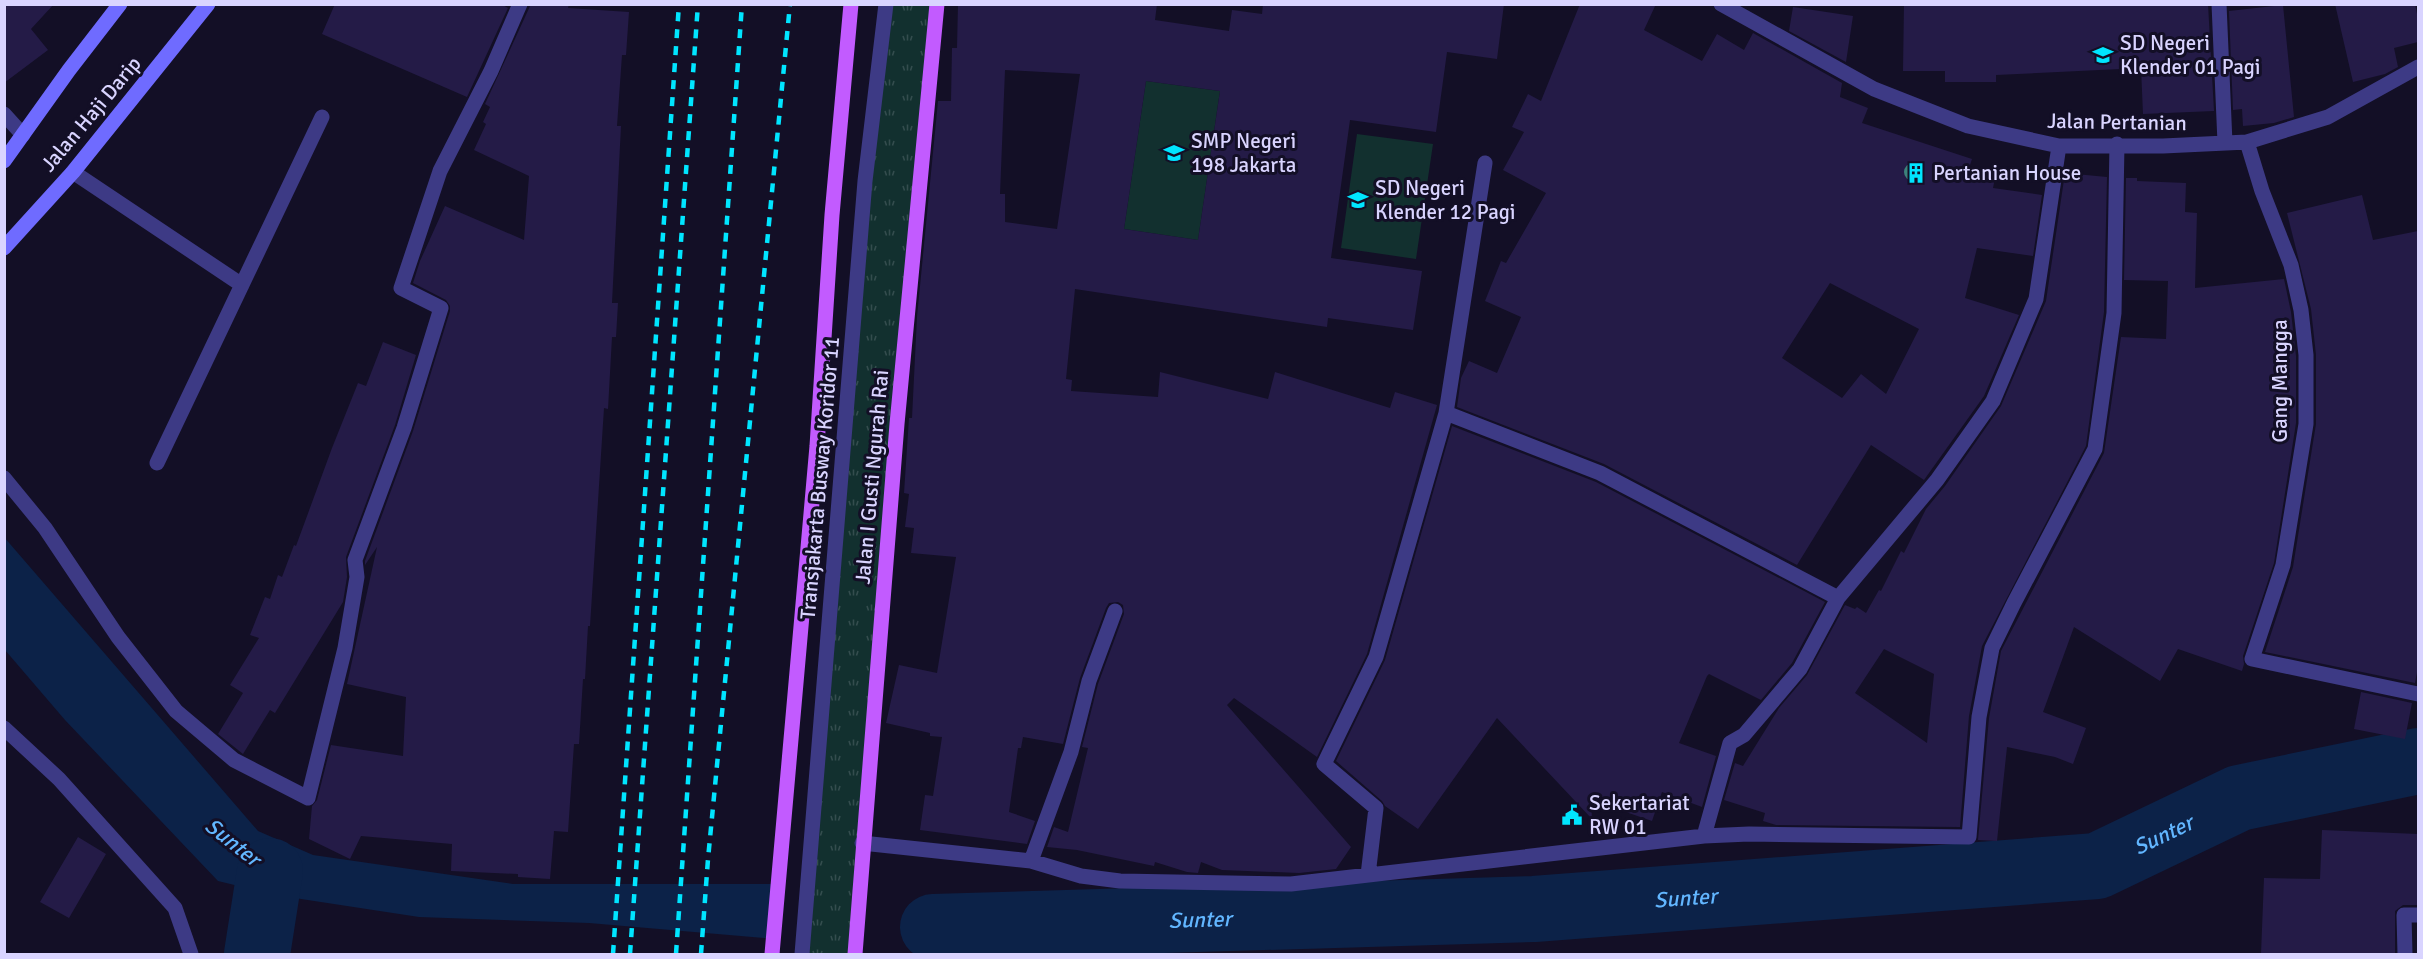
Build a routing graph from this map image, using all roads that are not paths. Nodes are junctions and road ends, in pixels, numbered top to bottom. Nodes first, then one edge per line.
1 (120, 4) edge
2 (208, 4) edge
3 (520, 4) edge
4 (851, 4) edge
5 (885, 4) edge
6 (937, 4) edge
7 (1721, 4) edge
8 (2219, 4) edge
9 (2418, 67) edge
10 (4, 114) edge
11 (322, 117) dead end
12 (23, 135) junction
13 (2247, 141) junction
14 (2225, 143) junction
15 (2117, 144) junction
16 (2059, 146) junction
17 (4, 161) edge
18 (1485, 163) dead end
19 (73, 172) junction
20 (4, 248) edge
21 (242, 285) junction
22 (1446, 413) junction
23 (157, 463) dead end
24 (4, 478) edge
25 (1838, 598) junction
26 (1114, 611) dead end
27 (2418, 694) edge
28 (4, 728) edge
29 (1704, 836) junction
30 (862, 843) junction
31 (1031, 861) junction
32 (1368, 875) junction
33 (2418, 915) edge
34 (191, 954) edge
35 (772, 954) edge
36 (802, 954) edge
37 (855, 954) edge
38 (2404, 954) edge

1 - 12 main road, Jalan Haji Darip
2 - 19 main road, Jalan Haji Darip
3 - 24 street
4 - 35 main road
5 - 36 street, Transjakarta Busway Koridor 11
6 - 30 main road, Jalan I Gusti Ngurah Rai
7 - 16 street, Jalan Pertanian
8 - 14 street
9 - 13 street, Jalan Pertanian
10 - 12 street
11 - 21 street
12 - 17 main road, Jalan Haji Darip
13 - 14 street, Jalan Pertanian
13 - 27 street, Gang Mangga
14 - 15 street, Jalan Pertanian
15 - 16 street, Jalan Pertanian
15 - 29 street
16 - 25 street
18 - 22 street
19 - 20 main road, Jalan Haji Darip
19 - 21 street
21 - 23 street
22 - 25 street
22 - 32 street
25 - 29 street
26 - 31 street
28 - 34 street
29 - 32 street
30 - 31 street
30 - 37 main road, Jalan I Gusti Ngurah Rai
31 - 32 street
33 - 38 street

